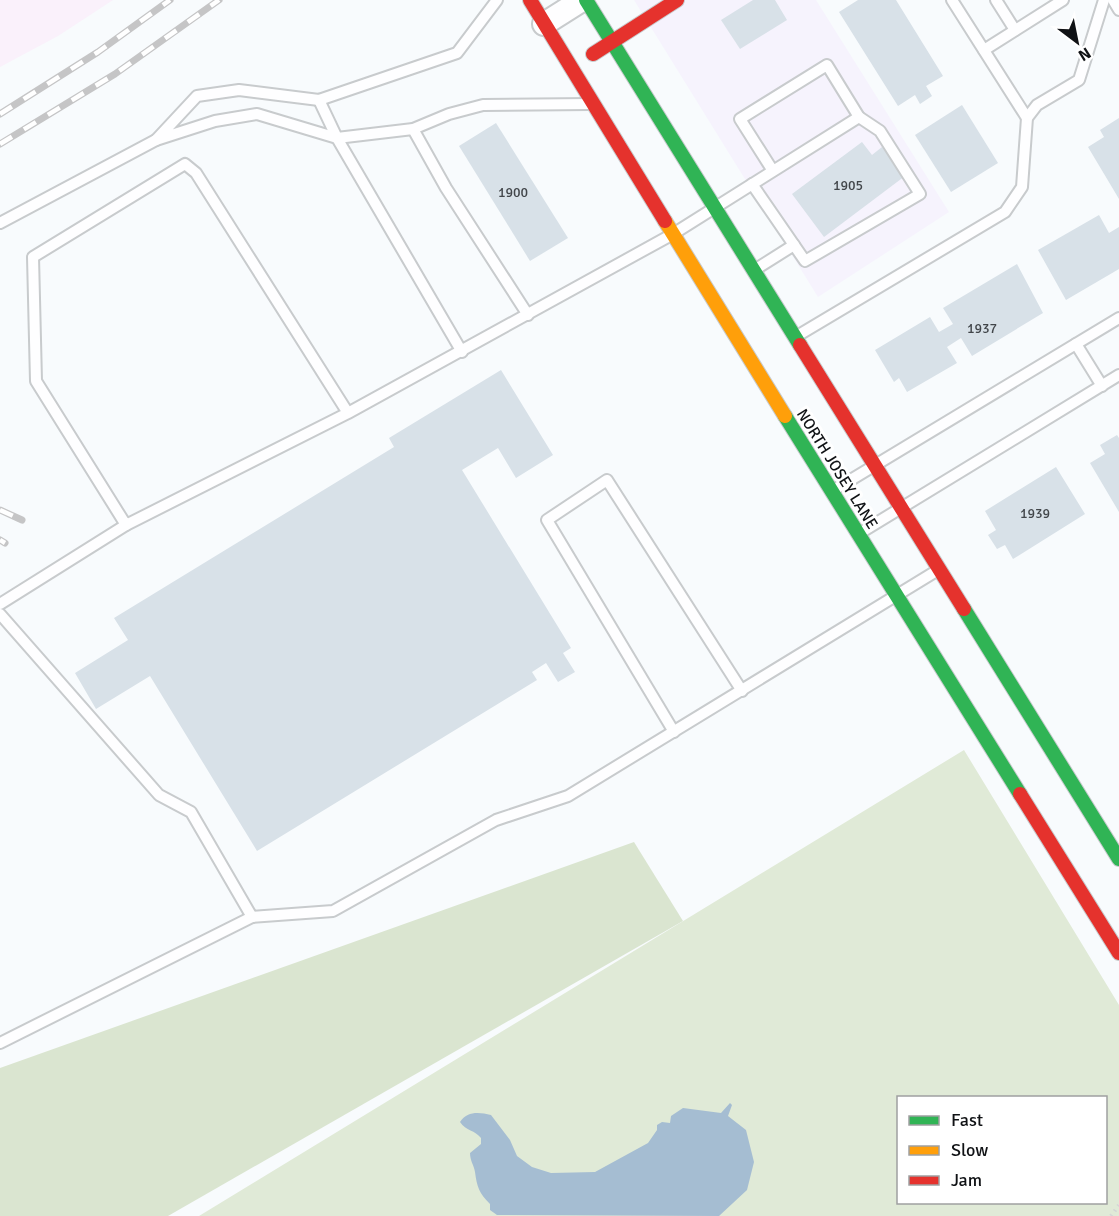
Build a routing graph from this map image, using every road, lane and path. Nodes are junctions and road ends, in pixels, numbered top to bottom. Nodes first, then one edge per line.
1 (497, 0) edge
2 (530, 0) edge
3 (584, 0) edge
4 (677, 0) edge
5 (952, 0) edge
6 (996, 0) edge
7 (1063, 0) edge
8 (1104, 0) edge
9 (1113, 0) edge
10 (1119, 10) edge
11 (544, 24) junction
12 (1015, 30) junction
13 (610, 43) junction
14 (984, 50) junction
15 (571, 67) junction
16 (319, 99) junction
17 (594, 104) junction
18 (859, 117) junction
19 (1027, 118) junction
20 (413, 129) junction
21 (337, 138) junction
22 (156, 140) junction
23 (773, 171) junction
24 (752, 184) junction
25 (714, 208) junction
26 (0, 224) edge
27 (673, 234) junction
28 (794, 245) junction
29 (753, 271) junction
30 (528, 315) junction
31 (1119, 318) edge
32 (794, 338) junction
33 (1076, 344) junction
34 (462, 352) junction
35 (1119, 375) edge
36 (1102, 386) junction
37 (348, 413) junction
38 (874, 465) junction
39 (831, 491) junction
40 (901, 508) junction
41 (126, 525) junction
42 (857, 535) junction
43 (939, 569) junction
44 (895, 595) junction
45 (0, 604) edge
46 (0, 614) edge
47 (742, 691) junction
48 (674, 732) junction
49 (1119, 859) edge
50 (252, 917) junction
51 (1119, 953) edge
52 (0, 1043) edge
53 (1119, 1205) edge
54 (1114, 1215) edge

1 - 16 lane
2 - 11 main road, NORTH JOSEY LANE
3 - 11 street
3 - 13 main road, NORTH JOSEY LANE
4 - 13 main road
5 - 14 lane
6 - 12 lane
7 - 12 lane
8 - 19 lane
9 - 10 lane
11 - 15 main road, NORTH JOSEY LANE
12 - 14 lane
13 - 15 main road
13 - 25 main road, NORTH JOSEY LANE
14 - 19 lane
15 - 17 main road, NORTH JOSEY LANE
16 - 21 lane
16 - 22 lane
17 - 20 lane
17 - 27 main road, NORTH JOSEY LANE
18 - 23 lane
18 - 23 lane
18 - 28 lane
19 - 32 lane
20 - 21 lane
20 - 30 lane
21 - 22 lane
21 - 34 lane
22 - 26 lane
23 - 24 lane
24 - 25 lane
24 - 28 lane
25 - 27 lane
25 - 29 main road, NORTH JOSEY LANE
27 - 30 lane
27 - 39 main road, NORTH JOSEY LANE
28 - 29 lane
29 - 32 main road, NORTH JOSEY LANE
30 - 34 lane
31 - 33 lane
32 - 38 main road, NORTH JOSEY LANE
33 - 36 lane
33 - 38 lane
34 - 37 lane
35 - 36 lane
36 - 40 lane
37 - 41 lane
37 - 41 lane
38 - 39 lane
38 - 40 main road, NORTH JOSEY LANE
39 - 42 main road, NORTH JOSEY LANE
40 - 42 lane
40 - 43 main road, NORTH JOSEY LANE
41 - 45 lane
42 - 44 main road, NORTH JOSEY LANE
43 - 44 lane
43 - 49 main road, NORTH JOSEY LANE
44 - 47 lane
44 - 51 main road, NORTH JOSEY LANE
46 - 50 lane
47 - 48 lane
47 - 48 lane
48 - 50 lane
50 - 52 lane
53 - 54 path

